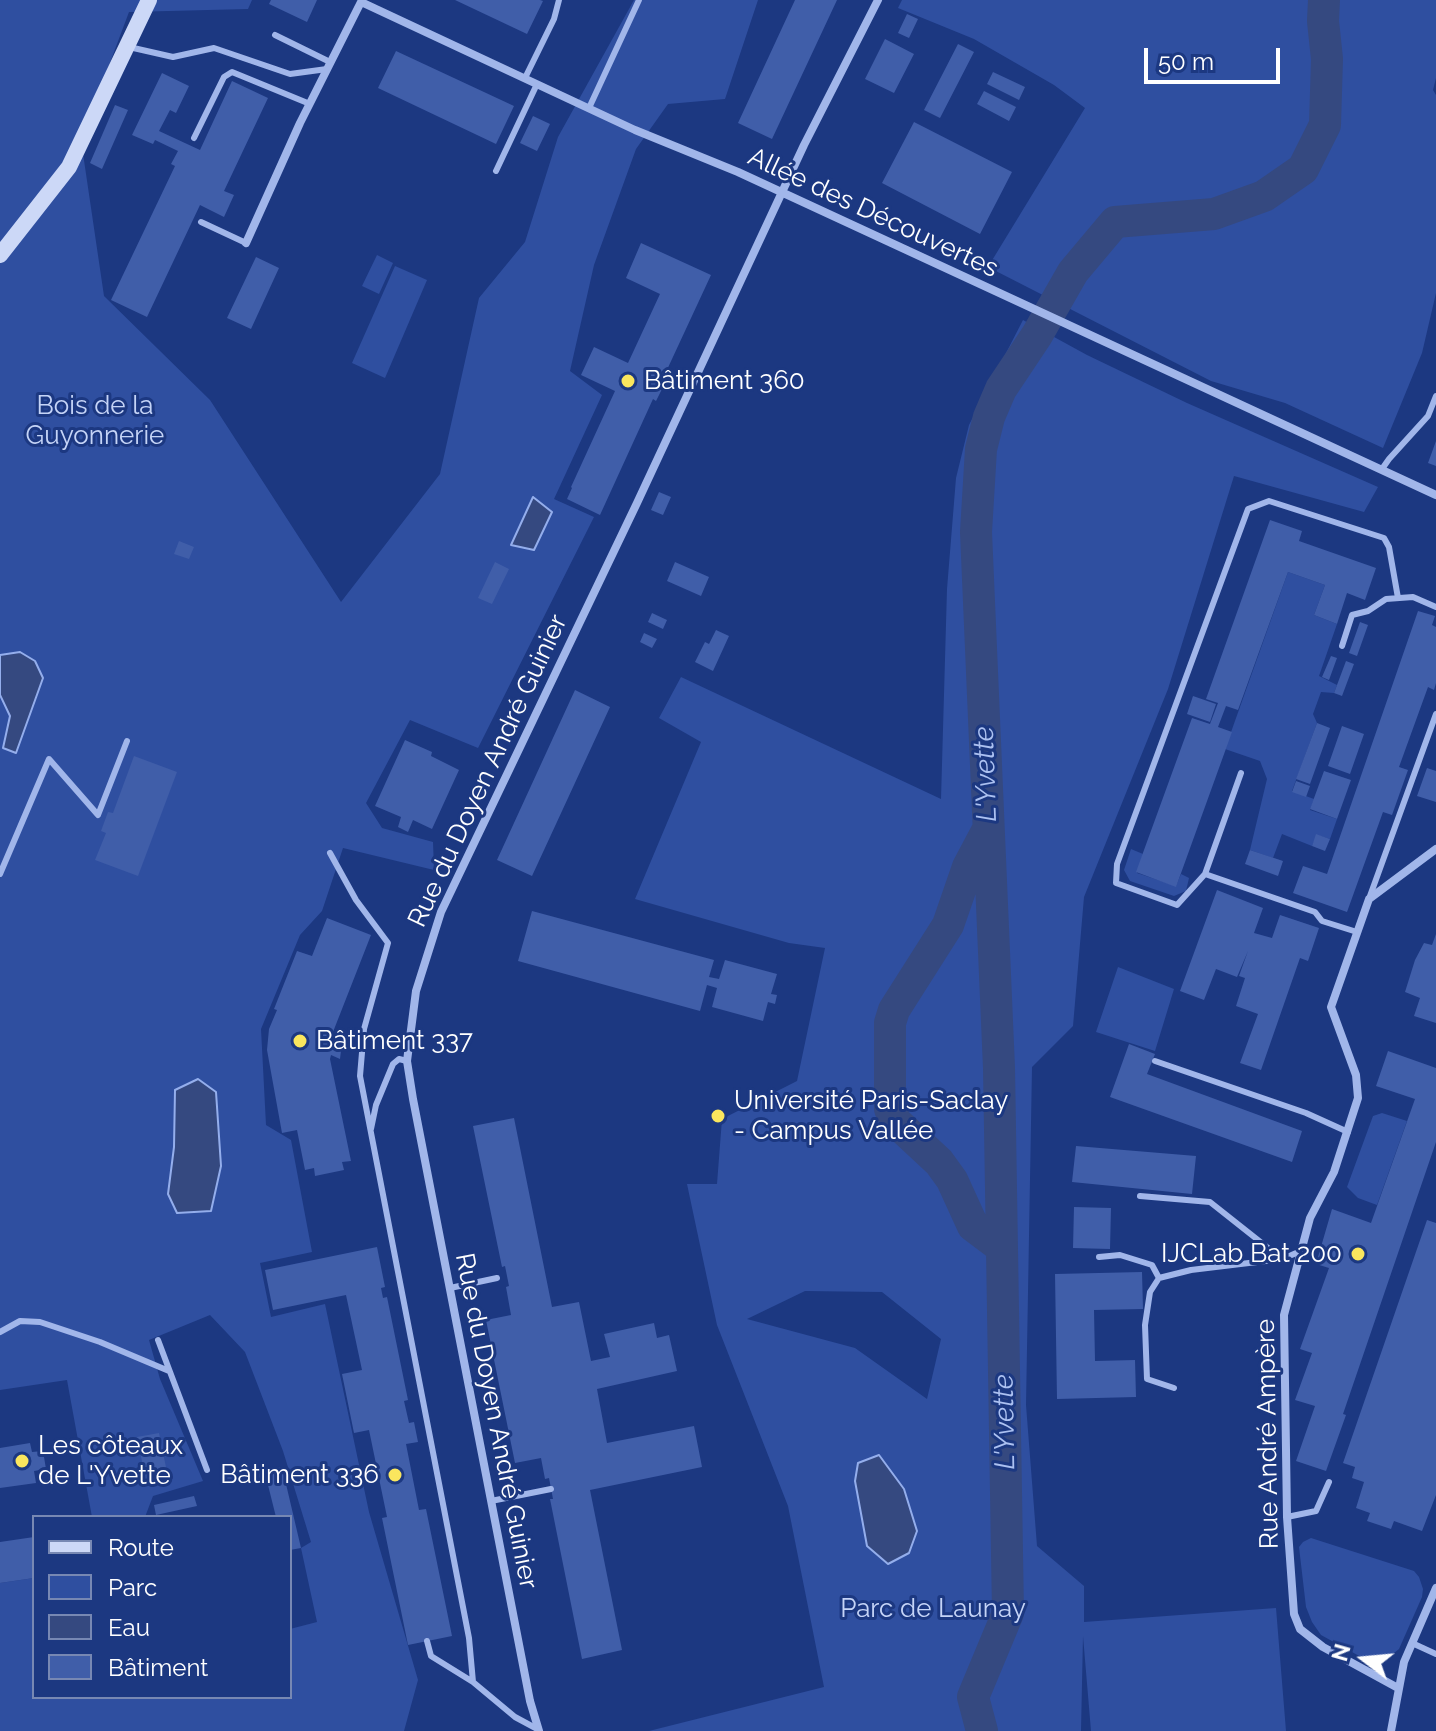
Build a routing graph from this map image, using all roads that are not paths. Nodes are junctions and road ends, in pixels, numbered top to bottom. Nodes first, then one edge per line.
1 (149, 0) edge
2 (559, 0) edge
3 (639, 0) edge
4 (878, 0) edge
5 (361, 1) edge
6 (275, 35) dead end
7 (127, 47) junction
8 (328, 66) junction
9 (525, 78) junction
10 (537, 84) junction
11 (310, 104) junction
12 (589, 108) junction
13 (194, 138) dead end
14 (496, 171) dead end
15 (781, 193) junction
16 (201, 222) dead end
17 (246, 243) joint
18 (0, 255) edge
19 (1436, 396) edge
20 (1382, 469) junction
21 (1436, 495) edge
22 (1398, 598) junction
23 (1436, 607) edge
24 (1342, 646) dead end
25 (1436, 714) edge
26 (127, 741) dead end
27 (1241, 773) dead end
28 (1436, 849) edge
29 (330, 853) dead end
30 (0, 874) edge
31 (1205, 874) junction
32 (1369, 899) junction
33 (1357, 932) junction
34 (407, 1061) junction
35 (1155, 1061) dead end
36 (1348, 1132) junction
37 (371, 1133) junction
38 (1140, 1196) dead end
39 (1301, 1251) junction
40 (1099, 1257) dead end
41 (1282, 1259) junction
42 (497, 1278) dead end
43 (1159, 1278) junction
44 (450, 1288) junction
45 (0, 1332) edge
46 (158, 1340) dead end
47 (169, 1371) junction
48 (1174, 1388) dead end
49 (207, 1470) dead end
50 (1329, 1482) dead end
51 (551, 1489) dead end
52 (491, 1501) junction
53 (1287, 1517) junction
54 (1436, 1588) edge
55 (427, 1641) dead end
56 (1412, 1643) junction
57 (1436, 1654) edge
58 (473, 1682) junction
59 (1398, 1688) junction
60 (539, 1731) edge
61 (1391, 1731) edge

1 - 7 street
2 - 9 lane
3 - 12 lane
4 - 15 street, Rue du Doyen André Guinier
5 - 8 street, Allée des Découvertes
5 - 9 street, Allée des Découvertes
6 - 8 lane
7 - 8 lane
7 - 18 street
8 - 11 street, Allée des Découvertes
9 - 10 street, Allée des Découvertes
10 - 12 street, Allée des Découvertes
10 - 14 lane
11 - 13 lane
11 - 17 street, Allée des Découvertes
12 - 15 street, Allée des Découvertes
15 - 20 street, Allée des Découvertes
15 - 34 street, Rue du Doyen André Guinier
16 - 17 lane
19 - 20 lane
20 - 21 street, Allée des Découvertes
22 - 23 lane
22 - 24 lane
22 - 31 lane
25 - 32 lane
26 - 30 lane
27 - 31 lane
28 - 32 street
29 - 37 lane
31 - 33 lane
32 - 33 street, Rue André Ampère
33 - 36 street, Rue André Ampère
34 - 37 lane
34 - 44 street, Rue du Doyen André Guinier
35 - 36 lane
36 - 39 street, Rue André Ampère
37 - 58 lane
38 - 41 lane
39 - 41 lane
39 - 53 street, Rue André Ampère
40 - 43 lane
41 - 43 lane
42 - 44 lane
43 - 48 lane
44 - 52 street, Rue du Doyen André Guinier
45 - 47 lane
46 - 47 lane
47 - 49 lane
50 - 53 lane
51 - 52 lane
52 - 60 street, Rue du Doyen André Guinier
53 - 59 street, Rue André Ampère
54 - 56 street
55 - 58 lane
56 - 57 lane
56 - 59 street
58 - 60 lane
59 - 61 street

